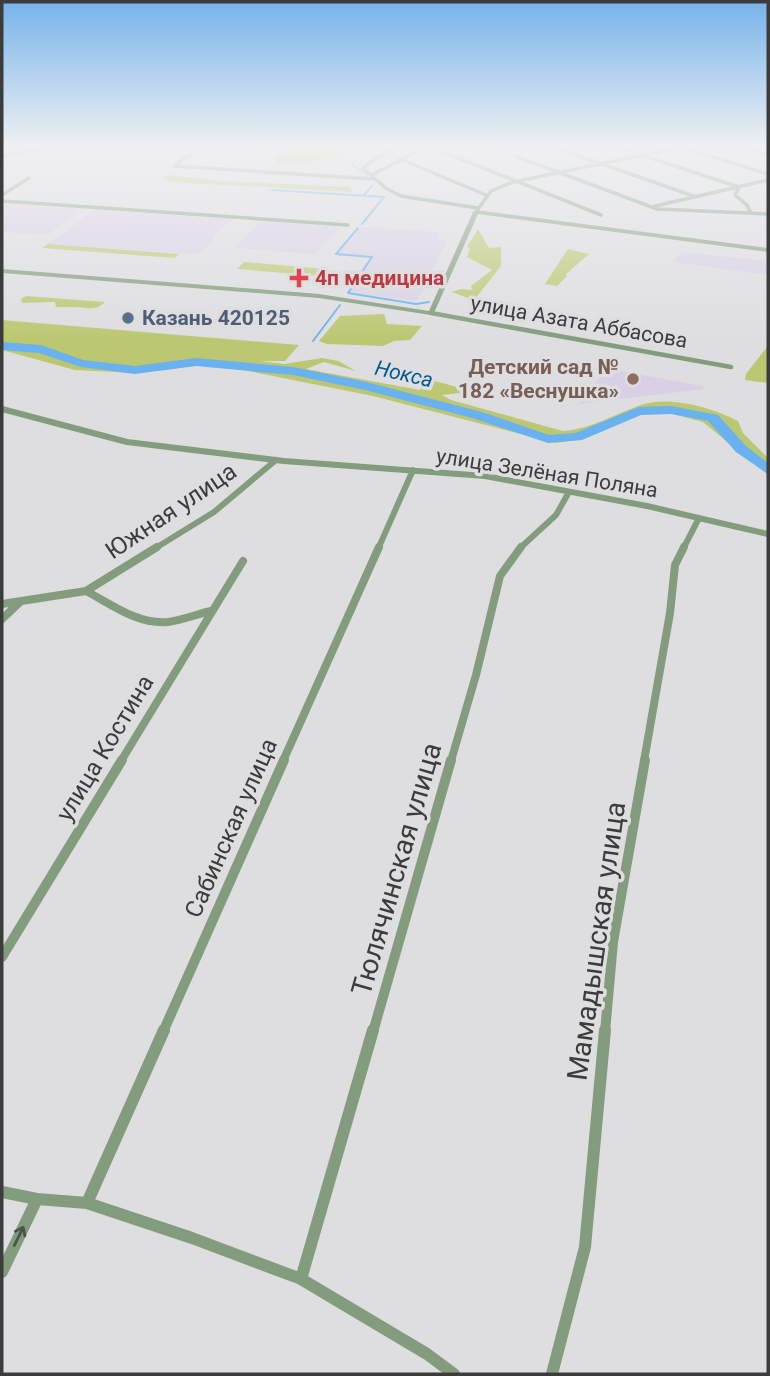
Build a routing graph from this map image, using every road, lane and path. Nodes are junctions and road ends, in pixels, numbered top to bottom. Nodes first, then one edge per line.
1 (149, 211) edge
2 (477, 211) edge
3 (494, 211) edge
4 (591, 211) edge
5 (666, 211) edge
6 (751, 213) joint
7 (768, 214) edge
8 (601, 215) dead end
9 (348, 225) dead end
10 (768, 250) edge
11 (2, 271) edge
12 (431, 313) junction
13 (731, 367) dead end
14 (2, 409) edge
15 (276, 460) junction
16 (413, 470) junction
17 (569, 492) junction
18 (699, 519) junction
19 (768, 534) edge
20 (243, 561) dead end
21 (86, 590) junction
22 (22, 600) junction
23 (2, 604) edge
24 (211, 611) junction
25 (2, 619) edge
26 (2, 957) edge
27 (2, 1192) edge
28 (37, 1199) junction
29 (87, 1203) junction
30 (2, 1272) edge
31 (301, 1279) junction
32 (454, 1374) edge
33 (552, 1374) edge

1 - 9 street
2 - 12 street
3 - 10 street
4 - 8 street
5 - 6 street
6 - 7 street
11 - 12 street, улица Азата Аббасова
12 - 13 street, улица Азата Аббасова
14 - 15 street, улица Зелёная Поляна
15 - 16 street, улица Зелёная Поляна
15 - 21 street, Южная улица
16 - 17 street, улица Зелёная Поляна
16 - 29 street, Сабинская улица
17 - 18 street, улица Зелёная Поляна
17 - 31 street, Тюлячинская улица
18 - 19 street, улица Зелёная Поляна
18 - 33 street, Мамадышская улица
20 - 24 street, улица Костина
21 - 22 street
21 - 24 street
22 - 23 street
22 - 25 street
24 - 26 street, улица Костина
27 - 28 street
28 - 29 street
30 -> 28 street
29 - 31 street
31 - 32 street

